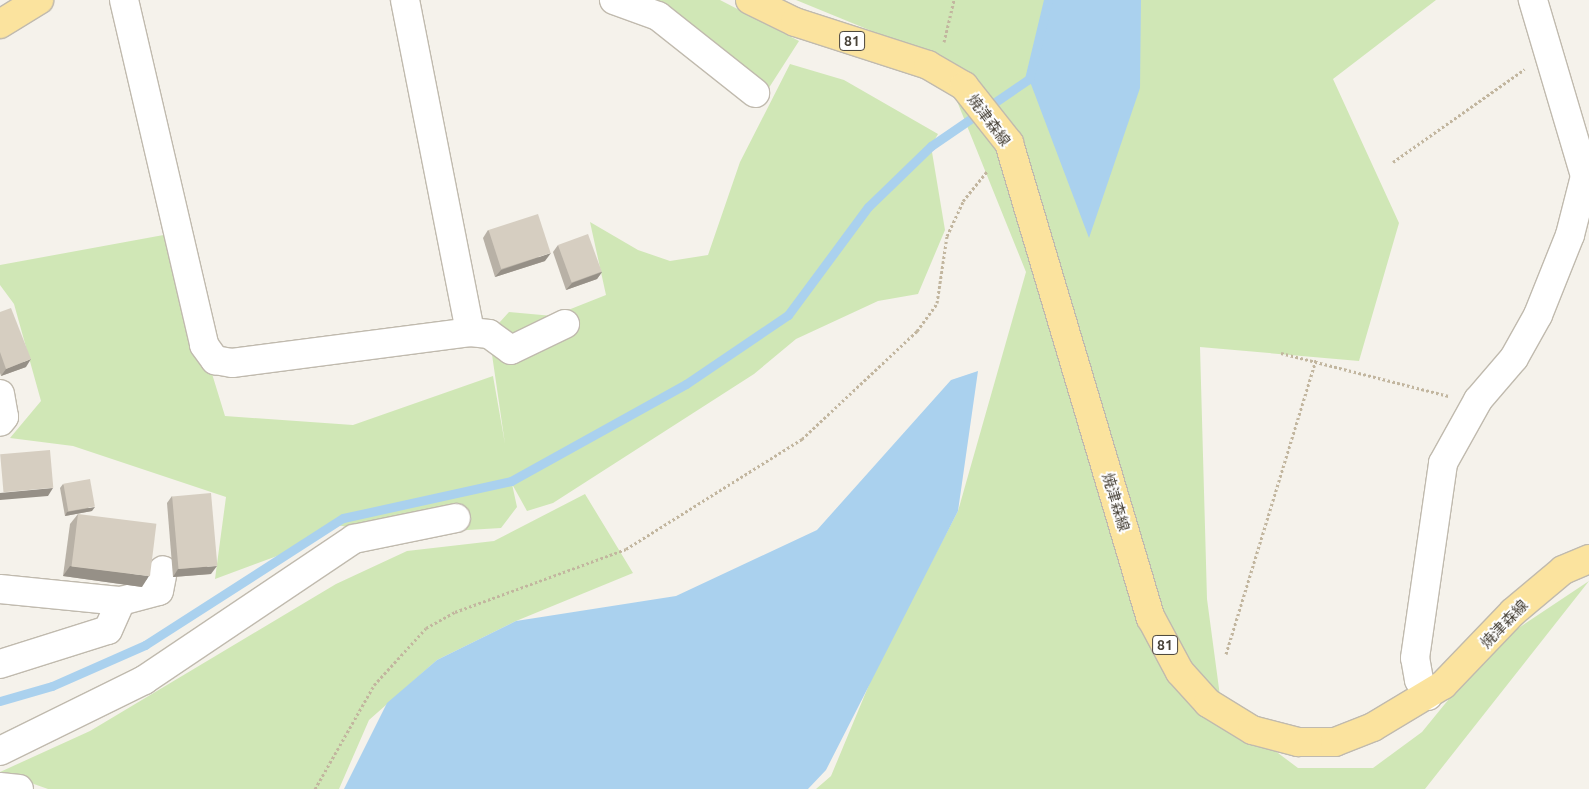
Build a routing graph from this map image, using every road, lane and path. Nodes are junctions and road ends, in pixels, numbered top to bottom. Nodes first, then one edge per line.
1 (39, 0) edge
2 (124, 0) edge
3 (405, 0) edge
4 (614, 0) edge
5 (750, 0) edge
6 (954, 0) edge
7 (1533, 0) edge
8 (0, 24) edge
9 (942, 51) dead end
10 (1548, 52) junction
11 (755, 93) dead end
12 (1009, 143) junction
13 (1394, 162) dead end
14 (565, 324) dead end
15 (470, 332) junction
16 (1281, 353) dead end
17 (1316, 359) junction
18 (0, 394) edge
19 (1477, 404) junction
20 (0, 422) edge
21 (456, 518) dead end
22 (1589, 559) edge
23 (163, 570) dead end
24 (0, 589) edge
25 (121, 602) junction
26 (1226, 654) dead end
27 (0, 664) edge
28 (1428, 696) junction
29 (0, 751) edge
30 (0, 787) edge
31 (19, 789) edge
32 (315, 789) edge

1 - 8 main road
2 - 15 street
3 - 15 street
4 - 11 street
5 - 12 main road, 焼津森線 / 81
6 - 9 path
7 - 10 street
10 - 13 path
10 - 19 street
12 - 28 main road, 焼津森線 / 81
12 - 32 path
14 - 15 street
16 - 17 path
17 - 19 path
17 - 26 path
18 - 20 street
19 - 28 street
21 - 29 street
22 - 28 main road, 焼津森線 / 81
23 - 25 street
24 - 25 street
25 - 27 street
30 - 31 street

